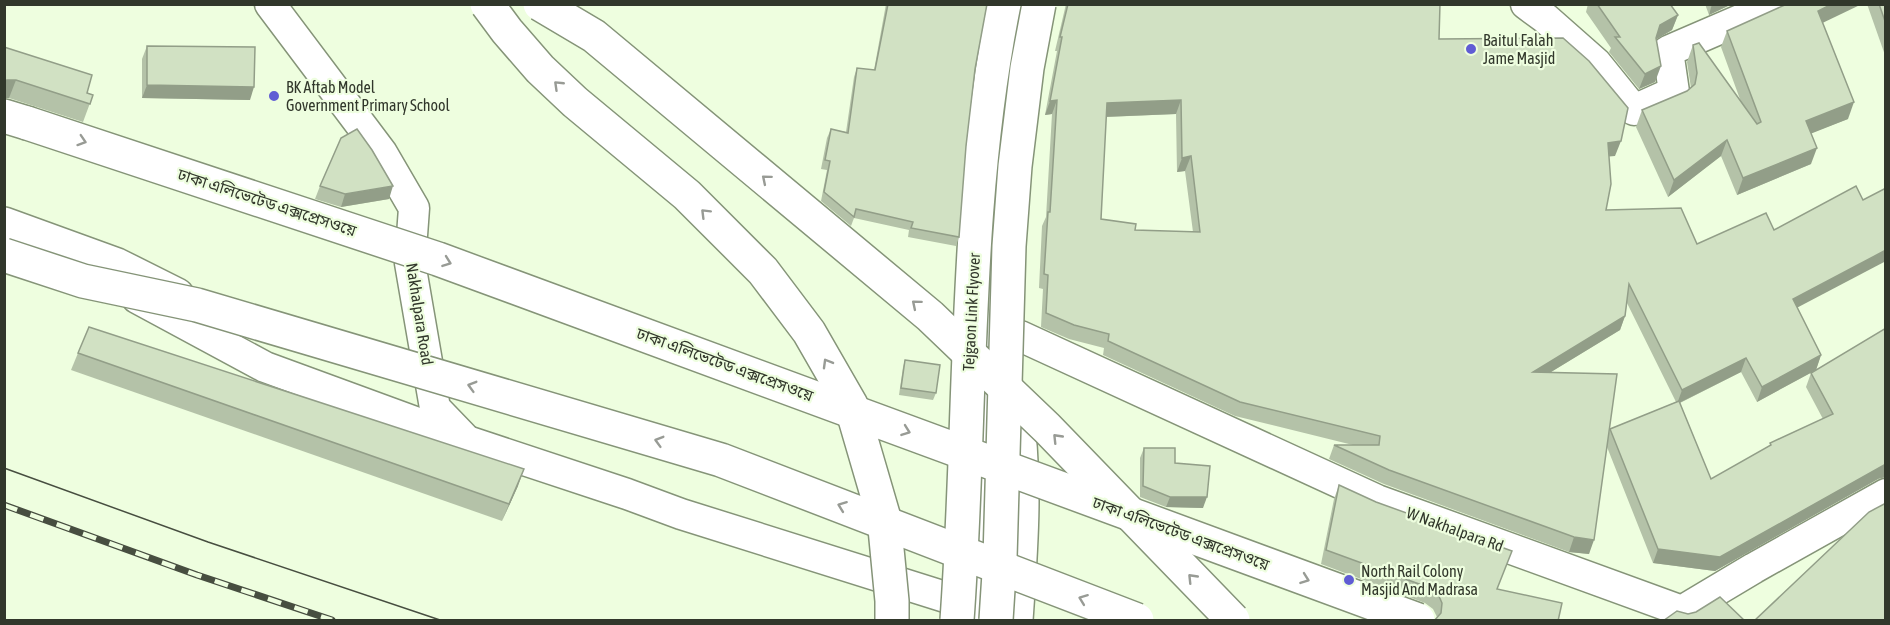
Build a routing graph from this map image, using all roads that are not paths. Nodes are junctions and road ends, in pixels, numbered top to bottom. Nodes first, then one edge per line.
1 (270, 4) edge
2 (488, 4) edge
3 (540, 4) edge
4 (1004, 4) edge
5 (1026, 4) edge
6 (1039, 4) edge
7 (1526, 4) edge
8 (1777, 4) edge
9 (16, 119) edge
10 (4, 225) edge
11 (4, 255) edge
12 (197, 305) junction
13 (1013, 345) junction
14 (467, 441) junction
15 (1886, 494) edge
16 (1680, 616) edge
17 (983, 617) edge
18 (892, 621) edge
19 (1016, 621) edge
20 (1137, 621) edge
21 (1233, 621) edge
22 (1418, 621) edge

1 - 14 street, Nakhalpara Road
18 -> 2 main road, bridge
21 -> 3 main road, bridge
4 - 17 main road, Tejgaon Link Flyover, bridge
5 - 17 street
6 - 13 main road, bridge
7 - 8 street
9 -> 22 main road, ঢাকা এলিভেটেড এক্সপ্রেসওয়ে, bridge
10 - 12 main road, bridge
10 - 14 street
11 - 12 main road, bridge
20 -> 12 main road, bridge
13 - 16 street, W Nakhalpara Rd
13 - 17 main road, bridge
13 - 19 main road, bridge
14 - 17 street
15 - 16 street, W Nakhalpara Rd

